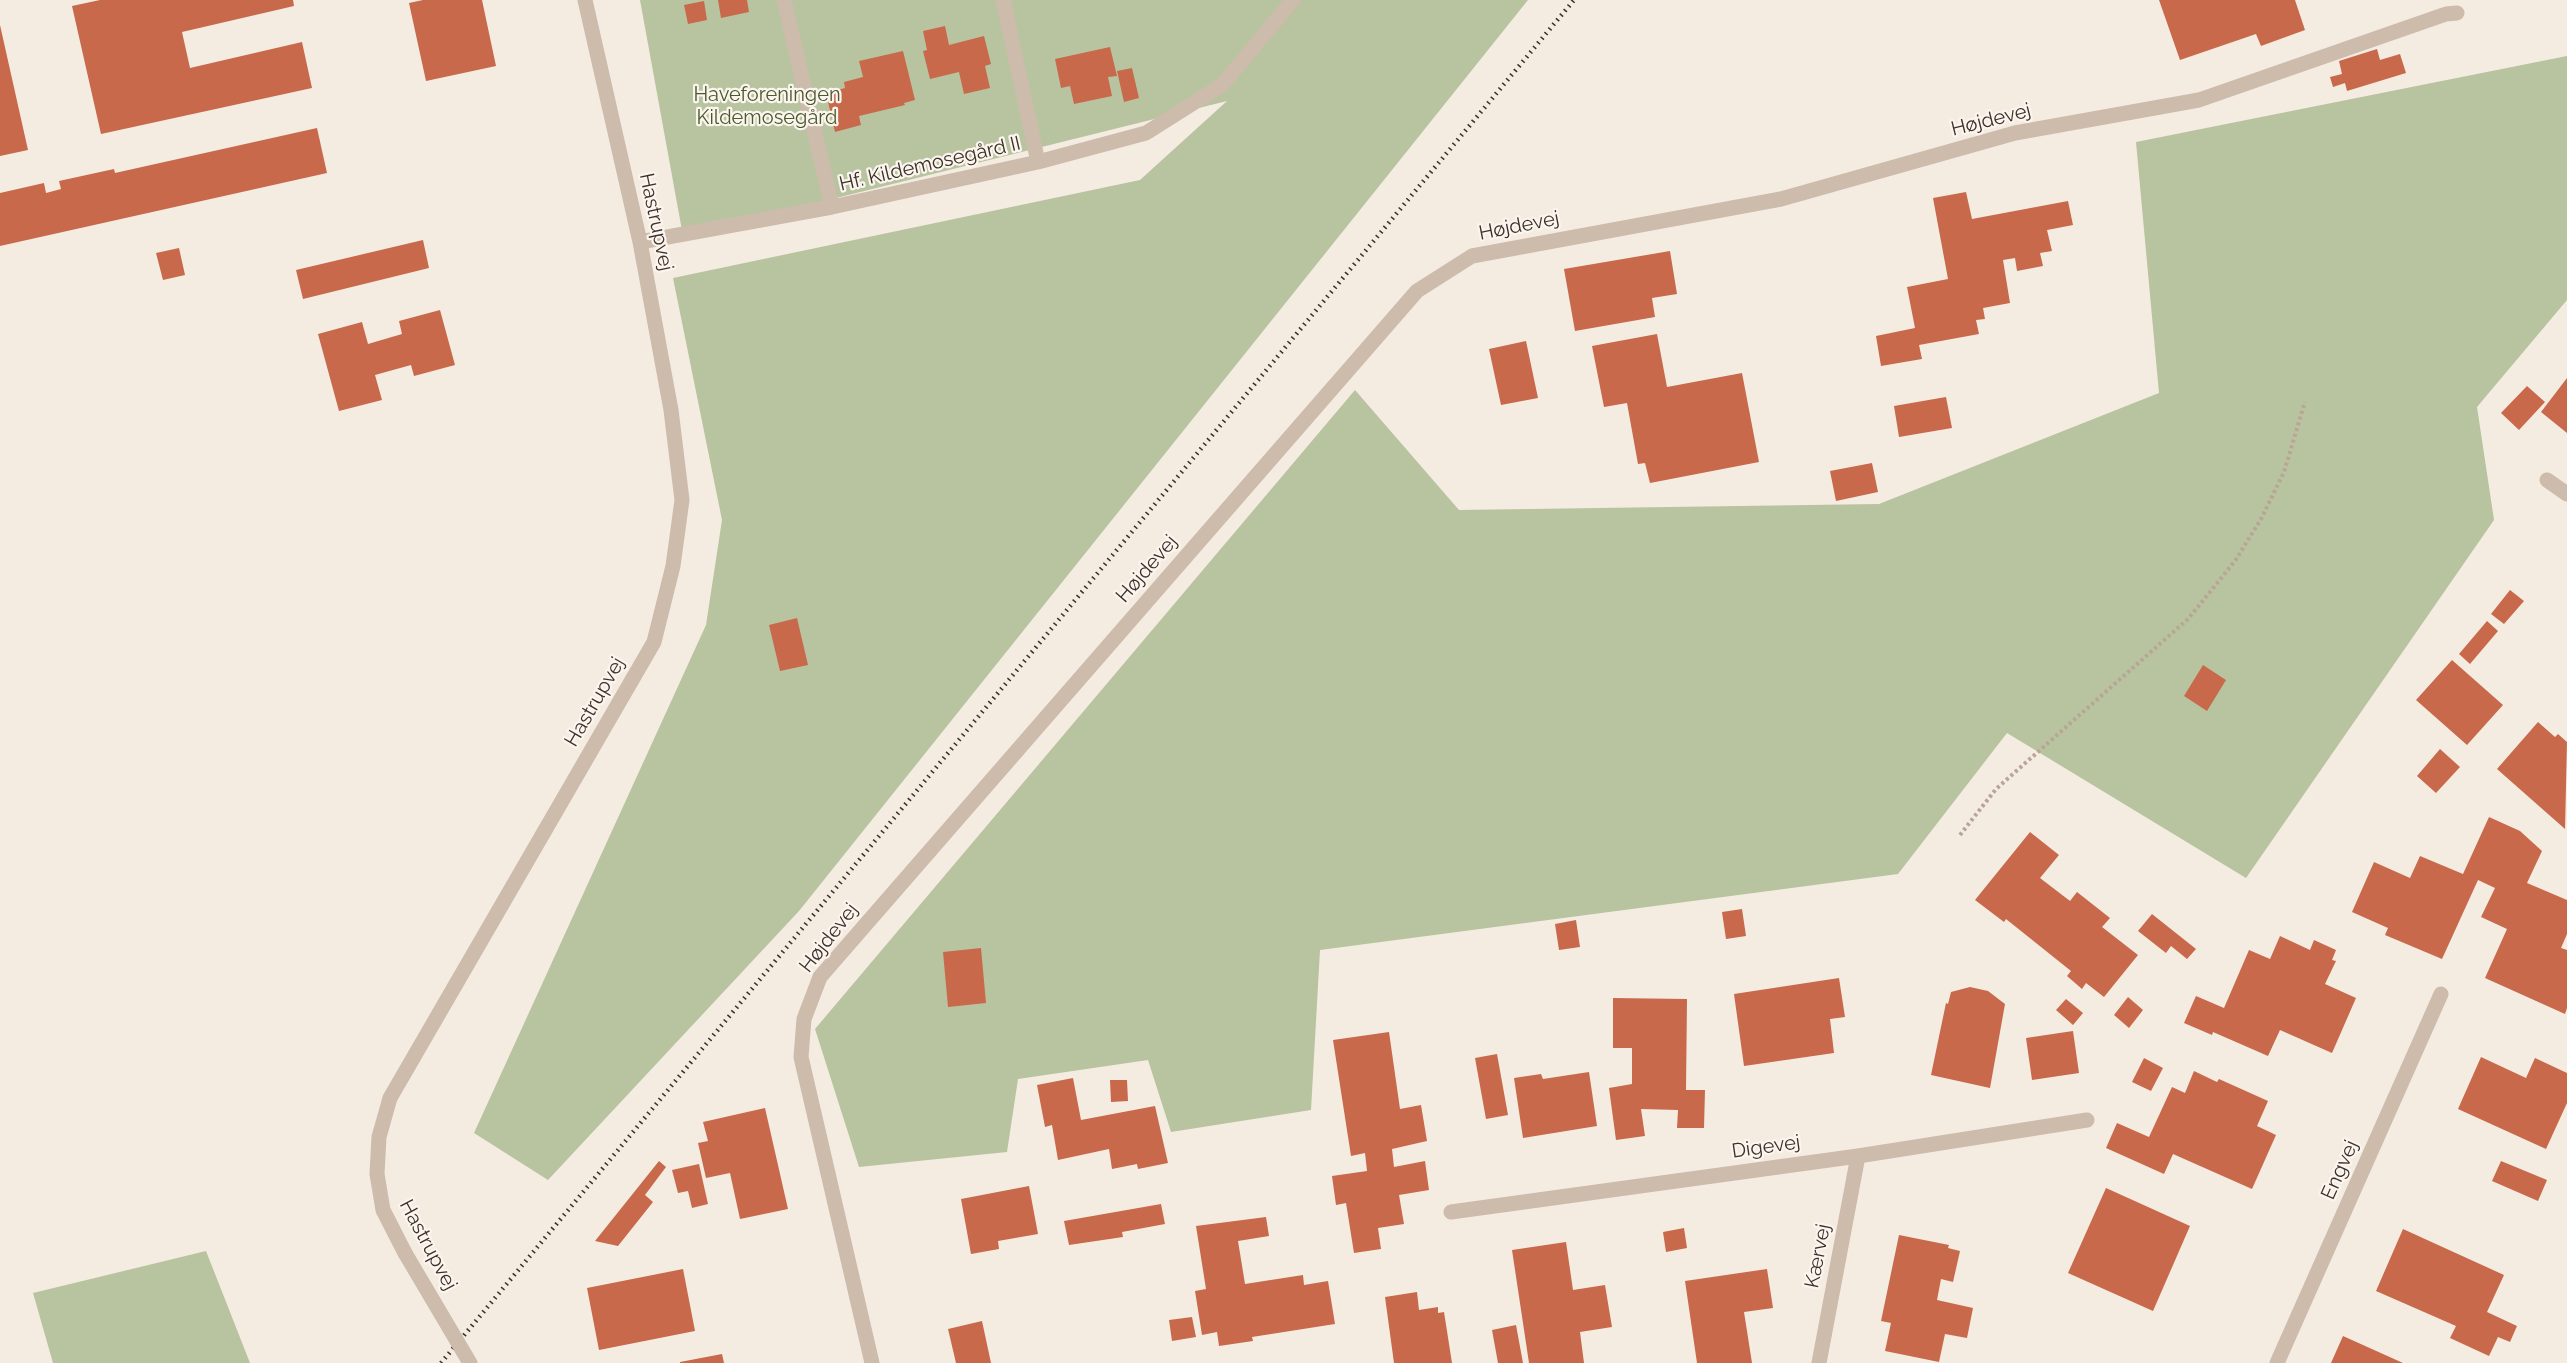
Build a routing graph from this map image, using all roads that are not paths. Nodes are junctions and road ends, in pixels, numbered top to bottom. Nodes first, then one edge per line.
1 (585, 0) edge
2 (784, 0) edge
3 (1003, 0) edge
4 (1293, 0) edge
5 (2457, 13) dead end
6 (1038, 162) junction
7 (832, 207) junction
8 (640, 242) junction
9 (2547, 480) dead end
10 (2567, 494) edge
11 (2441, 994) dead end
12 (2087, 1120) dead end
13 (1858, 1156) junction
14 (1451, 1212) dead end
15 (470, 1363) edge
16 (872, 1363) edge
17 (1818, 1363) edge
18 (2277, 1363) edge

1 - 8 street, Hastrupvej
2 - 7 street, Hf. Kildemosegård II
3 - 6 street, Hf. Kildemosegård II
4 - 6 street, Hf. Kildemosegård II
5 - 16 street, Højdevej
6 - 7 street, Hf. Kildemosegård II
7 - 8 street, Hf. Kildemosegård II
8 - 15 street, Hastrupvej, bridge
9 - 10 street
11 - 18 street, Engvej
12 - 13 street, Digevej
13 - 14 street, Digevej
13 - 17 street, Kærvej

